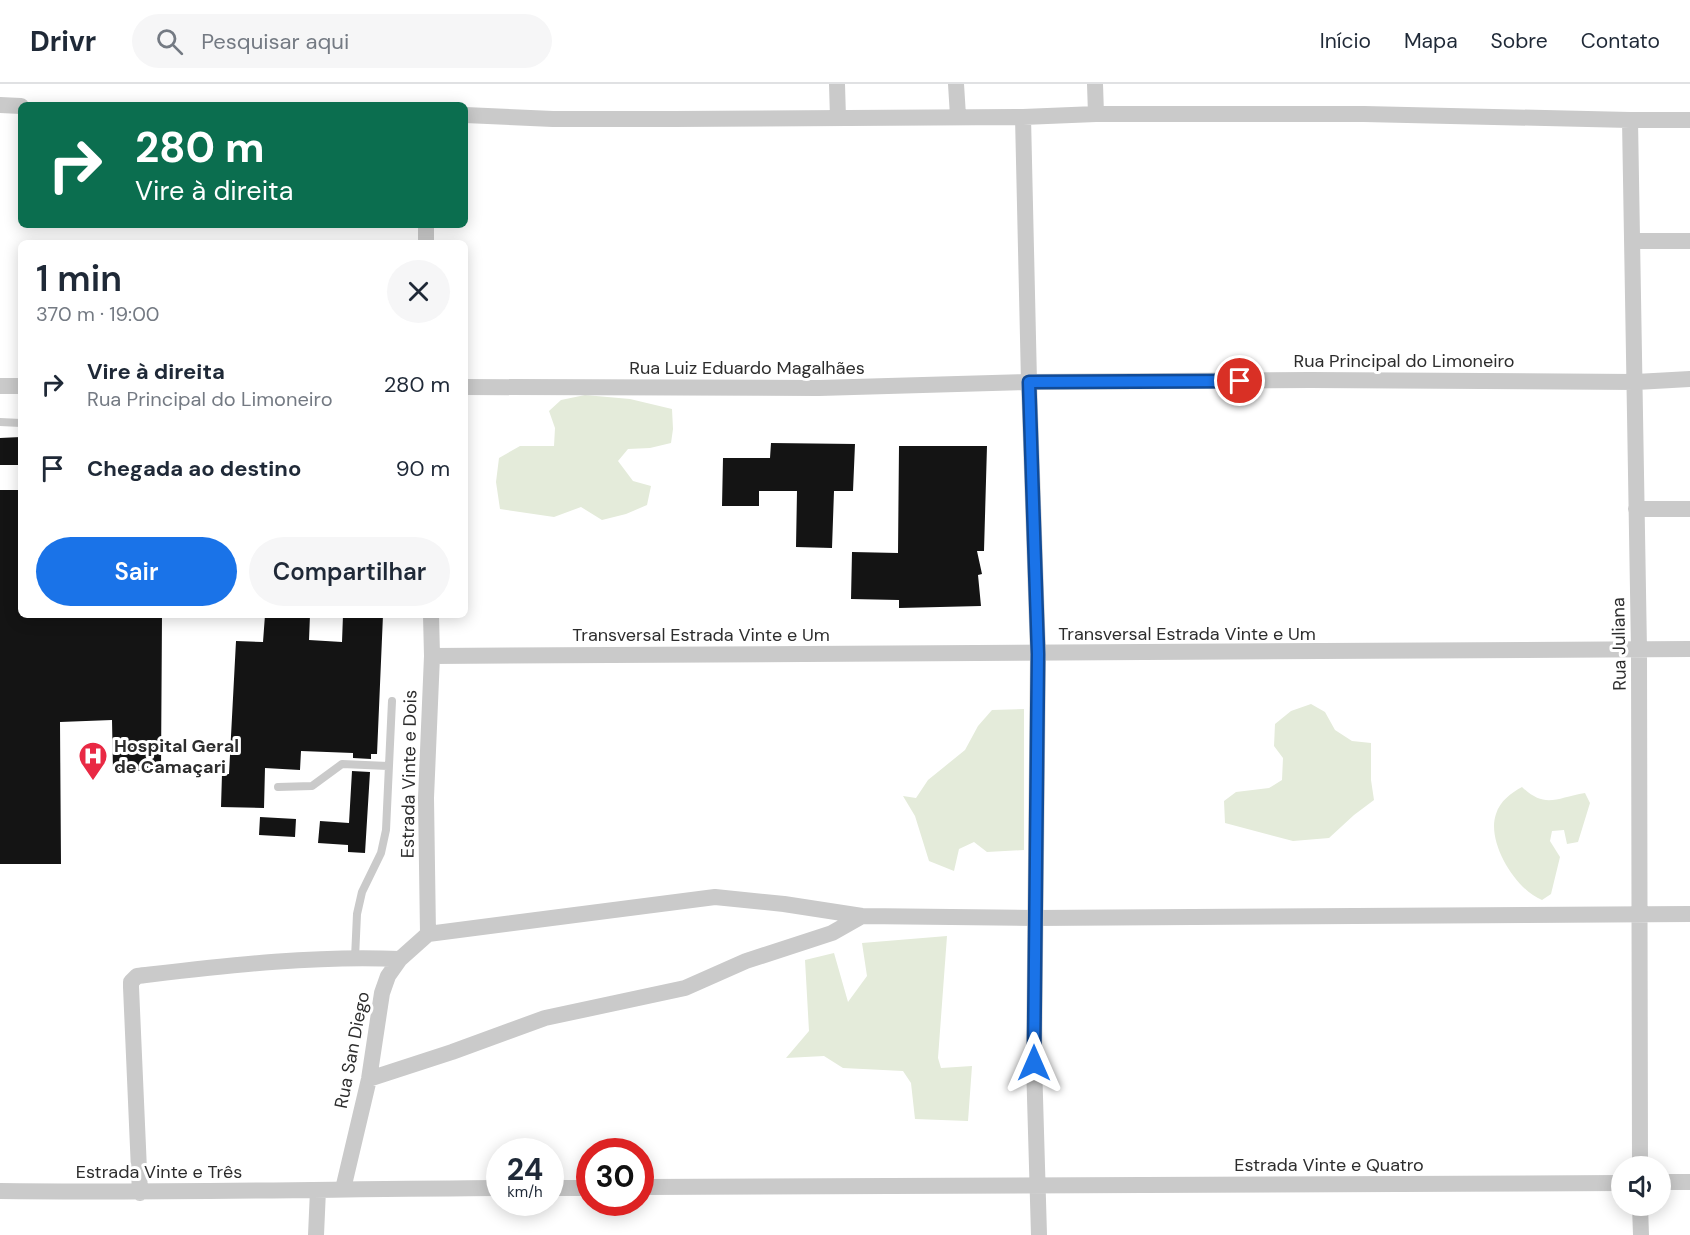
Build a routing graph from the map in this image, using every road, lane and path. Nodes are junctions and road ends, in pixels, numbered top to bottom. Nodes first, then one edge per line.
1 (837, 84) edge
2 (956, 84) edge
3 (1095, 84) edge
4 (0, 105) edge
5 (18, 106) edge
6 (1096, 114) junction
7 (468, 115) edge
8 (957, 116) junction
9 (1023, 117) junction
10 (838, 118) junction
11 (1630, 120) junction
12 (1690, 120) edge
13 (1632, 241) junction
14 (1690, 241) edge
15 (1690, 379) edge
16 (1029, 382) junction
17 (1635, 382) junction
18 (0, 386) edge
19 (18, 386) edge
20 (468, 387) edge
21 (0, 422) edge
22 (18, 423) edge
23 (1636, 509) junction
24 (1690, 509) edge
25 (431, 618) edge
26 (1690, 649) edge
27 (1639, 650) junction
28 (1038, 654) junction
29 (432, 656) junction
30 (392, 701) dead end
31 (388, 766) junction
32 (278, 787) dead end
33 (1641, 914) junction
34 (1690, 914) edge
35 (861, 916) junction
36 (1035, 918) junction
37 (428, 934) junction
38 (355, 958) junction
39 (400, 959) junction
40 (369, 1079) junction
41 (1640, 1156) edge
42 (1671, 1182) edge
43 (1690, 1182) edge
44 (1611, 1183) edge
45 (1038, 1186) junction
46 (654, 1187) edge
47 (486, 1188) edge
48 (343, 1189) junction
49 (318, 1190) junction
50 (0, 1191) edge
51 (140, 1193) junction
52 (1640, 1216) edge
53 (316, 1235) edge
54 (1039, 1235) edge
55 (1641, 1235) edge

1 - 10 street
2 - 8 street
3 - 6 street
4 - 5 street
6 - 9 street
6 - 11 street
7 - 10 street
8 - 9 street
8 - 10 street
9 - 16 street
11 - 12 street
11 - 13 street, Rua Juliana
13 - 14 street
13 - 17 street, Rua Juliana
15 - 17 street, Rua Principal do Limoneiro
16 - 17 street, Rua Principal do Limoneiro
16 - 20 street, Rua Luiz Eduardo Magalhães
16 - 28 street
17 - 23 street, Rua Juliana
18 - 19 street
21 - 22 lane
23 - 24 street
23 - 27 street, Rua Juliana
25 - 29 street, Estrada Vinte e Dois
26 - 27 street, Transversal Estrada Vinte e Um
27 - 28 street, Transversal Estrada Vinte e Um
27 - 33 street, Rua Juliana
28 - 29 street, Transversal Estrada Vinte e Um
28 - 36 street
29 - 37 street, Estrada Vinte e Dois
30 - 31 lane
31 - 32 lane
31 - 38 lane
33 - 34 street
33 - 36 street
33 - 41 street, Rua Juliana
35 - 36 street
35 - 37 street
35 - 40 street
36 - 45 street
37 - 39 street, Rua San Diego
38 - 39 street
38 - 51 street
39 - 40 street, Rua San Diego
40 - 48 street, Rua San Diego
42 - 43 street
44 - 45 street, Estrada Vinte e Quatro
45 - 46 street, Estrada Vinte e Quatro
45 - 54 street
47 - 48 street, Estrada Vinte e Três
48 - 49 street, Estrada Vinte e Três
49 - 51 street, Estrada Vinte e Três
49 - 53 street
50 - 51 street, Estrada Vinte e Três
52 - 55 street

